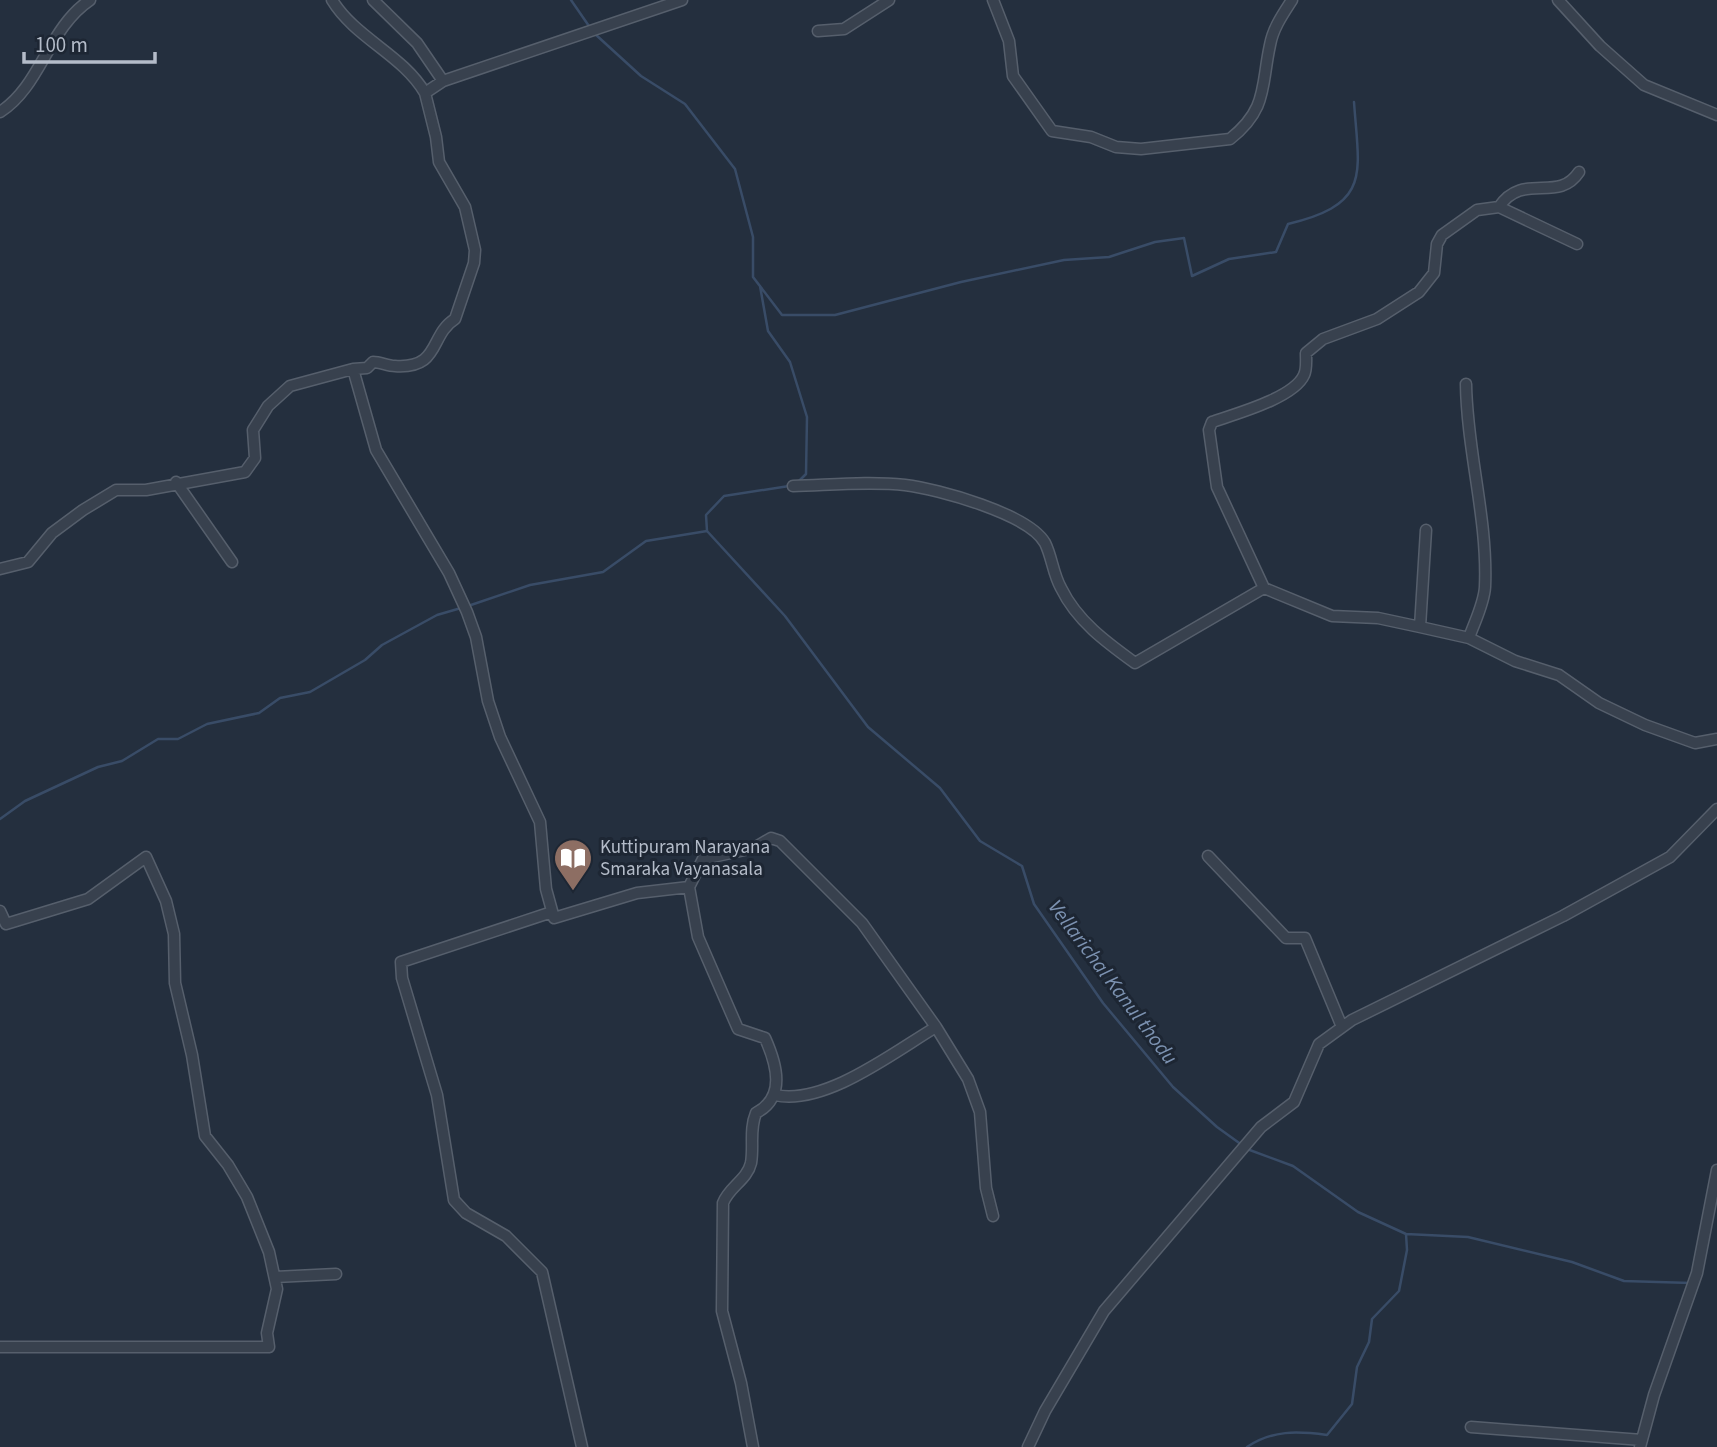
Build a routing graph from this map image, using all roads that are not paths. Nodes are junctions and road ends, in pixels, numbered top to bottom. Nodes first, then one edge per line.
1 (90, 0) edge
2 (332, 0) edge
3 (373, 0) edge
4 (682, 0) edge
5 (890, 0) edge
6 (993, 0) edge
7 (1292, 0) edge
8 (1558, 0) edge
9 (818, 31) dead end
10 (443, 81) junction
11 (425, 93) junction
12 (0, 112) edge
13 (1717, 115) edge
14 (1579, 172) dead end
15 (1499, 207) junction
16 (1577, 244) dead end
17 (353, 369) junction
18 (1465, 384) dead end
19 (176, 482) junction
20 (793, 485) dead end
21 (1426, 530) dead end
22 (232, 562) dead end
23 (0, 569) edge
24 (1264, 588) junction
25 (1420, 627) junction
26 (1469, 638) junction
27 (1717, 739) edge
28 (1717, 809) edge
29 (1208, 856) dead end
30 (690, 887) junction
31 (0, 911) edge
32 (552, 912) junction
33 (936, 1027) junction
34 (1342, 1027) junction
35 (775, 1096) junction
36 (1717, 1170) edge
37 (993, 1216) dead end
38 (336, 1274) dead end
39 (275, 1277) junction
40 (0, 1347) edge
41 (1471, 1427) dead end
42 (1641, 1444) edge
43 (582, 1447) edge
44 (753, 1447) edge
45 (1028, 1447) edge

1 - 12 street
2 - 11 street
3 - 10 street
4 - 10 street
5 - 9 street
6 - 7 street
8 - 13 street
10 - 11 street
11 - 17 street
14 - 15 street
15 - 16 street
15 - 24 street
17 - 19 street
17 - 32 street
18 - 26 street
19 - 22 street
19 - 23 street
20 - 24 street
21 - 25 street
24 - 25 street
25 - 26 street
26 - 27 street
28 - 34 street
29 - 34 street
30 - 32 street
30 - 33 street
30 - 35 street
31 - 39 street
32 - 43 street
33 - 35 street
33 - 37 street
34 - 45 street
35 - 44 street
36 - 42 street
38 - 39 street
39 - 40 street
41 - 42 street

